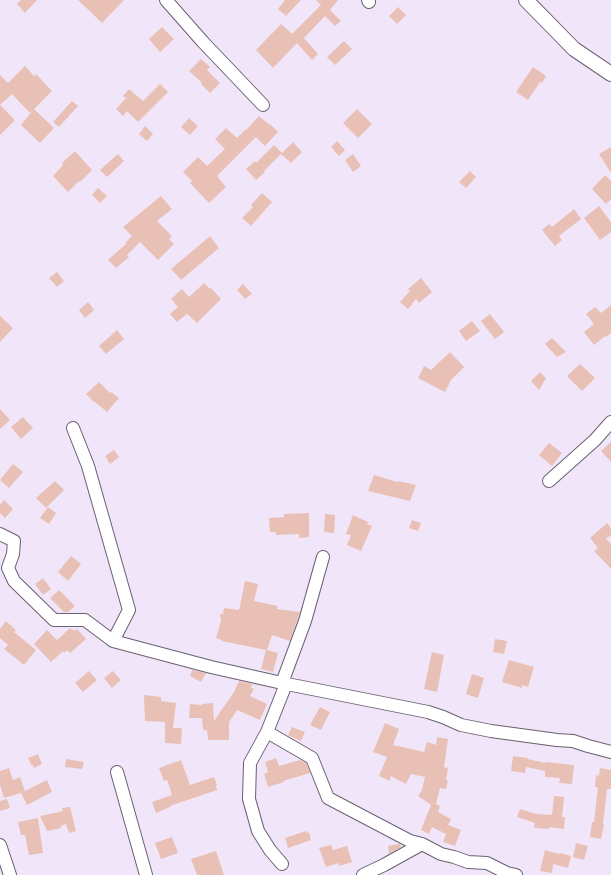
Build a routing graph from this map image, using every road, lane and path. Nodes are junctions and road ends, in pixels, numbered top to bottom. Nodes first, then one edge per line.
1 (166, 0) edge
2 (526, 0) edge
3 (611, 74) edge
4 (263, 105) dead end
5 (611, 422) edge
6 (73, 428) dead end
7 (549, 481) dead end
8 (0, 534) edge
9 (323, 557) dead end
10 (113, 641) junction
11 (284, 683) junction
12 (267, 732) junction
13 (611, 752) edge
14 (117, 772) dead end
15 (0, 844) edge
16 (422, 844) junction
17 (282, 864) dead end
18 (10, 875) edge
19 (146, 875) edge
20 (363, 875) edge
21 (516, 875) edge

1 - 4 street
2 - 3 street
5 - 7 street
6 - 10 street
8 - 10 street
9 - 11 street
10 - 11 street
11 - 12 street
11 - 13 street
12 - 16 street
12 - 17 street
14 - 19 street
15 - 18 street
16 - 20 street
16 - 21 street

